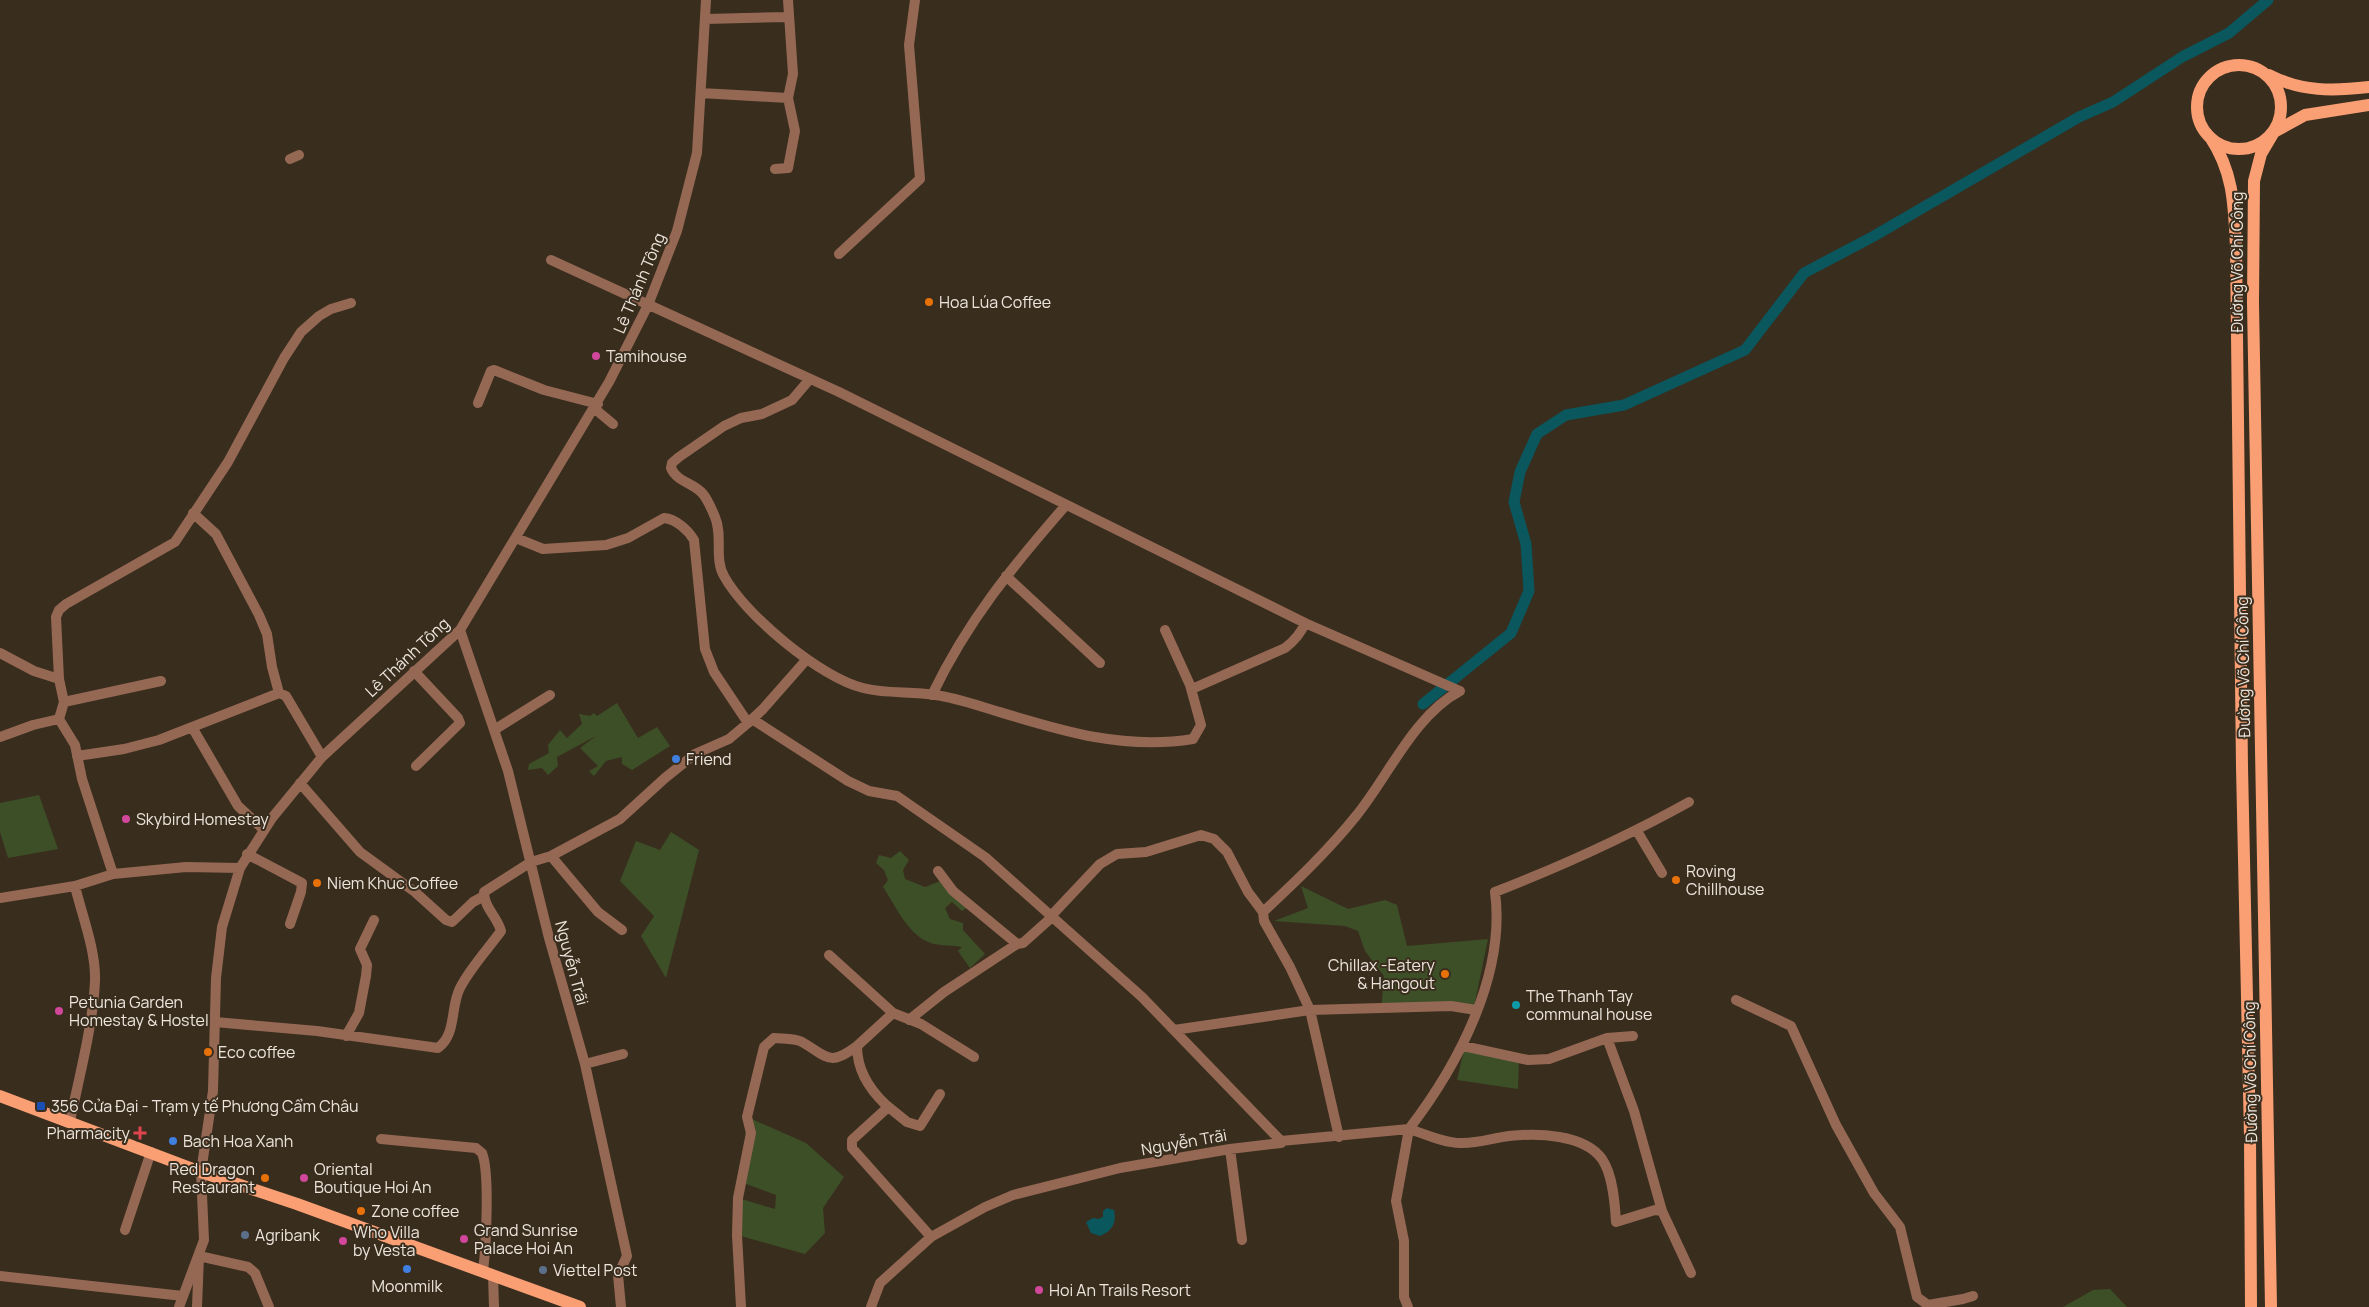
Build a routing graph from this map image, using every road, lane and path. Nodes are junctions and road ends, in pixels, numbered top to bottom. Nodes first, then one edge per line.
1 (706, 0) edge
2 (788, 0) edge
3 (915, 0) edge
4 (787, 17) junction
5 (706, 18) junction
6 (2261, 71) junction
7 (2369, 87) edge
8 (701, 94) junction
9 (788, 98) junction
10 (2369, 105) edge
11 (2274, 132) junction
12 (2210, 137) junction
13 (775, 169) dead end
14 (839, 254) dead end
15 (552, 260) dead end
16 (351, 303) dead end
17 (648, 305) junction
18 (809, 380) junction
19 (478, 403) dead end
20 (596, 406) junction
21 (613, 424) dead end
22 (1066, 506) junction
23 (193, 513) junction
24 (516, 538) junction
25 (1006, 576) junction
26 (1304, 623) junction
27 (460, 630) junction
28 (1164, 630) dead end
29 (0, 653) edge
30 (807, 660) junction
31 (1100, 663) dead end
32 (414, 671) junction
33 (59, 679) junction
34 (162, 681) dead end
35 (1192, 689) junction
36 (279, 693) junction
37 (550, 695) dead end
38 (932, 695) junction
39 (64, 702) junction
40 (59, 719) junction
41 (750, 721) junction
42 (192, 727) junction
43 (494, 730) junction
44 (0, 737) edge
45 (77, 756) junction
46 (322, 757) junction
47 (416, 766) dead end
48 (300, 784) junction
49 (1689, 802) dead end
50 (264, 830) junction
51 (1637, 831) junction
52 (247, 854) junction
53 (551, 856) junction
54 (531, 862) junction
55 (240, 868) junction
56 (938, 871) dead end
57 (1662, 873) dead end
58 (113, 874) junction
59 (75, 886) junction
60 (484, 896) junction
61 (0, 898) edge
62 (1263, 912) junction
63 (1051, 918) junction
64 (374, 920) dead end
65 (290, 924) dead end
66 (622, 930) dead end
67 (1017, 944) junction
68 (829, 955) dead end
69 (1736, 1000) dead end
70 (1310, 1010) junction
71 (1476, 1010) junction
72 (893, 1014) junction
73 (909, 1020) junction
74 (215, 1022) junction
75 (1174, 1030) junction
76 (346, 1036) junction
77 (1633, 1036) dead end
78 (1606, 1038) junction
79 (857, 1046) junction
80 (1463, 1046) junction
81 (623, 1054) dead end
82 (974, 1057) dead end
83 (585, 1064) junction
84 (940, 1094) dead end
85 (0, 1096) edge
86 (886, 1105) junction
87 (70, 1122) junction
88 (1409, 1129) junction
89 (1339, 1137) junction
90 (381, 1139) dead end
91 (1281, 1141) junction
92 (1230, 1149) junction
93 (151, 1152) junction
94 (201, 1172) junction
95 (1662, 1211) junction
96 (126, 1230) dead end
97 (931, 1237) junction
98 (1242, 1240) dead end
99 (199, 1256) junction
100 (488, 1273) junction
101 (1691, 1273) dead end
102 (0, 1276) edge
103 (183, 1296) junction
104 (1973, 1296) dead end
105 (179, 1307) edge
106 (197, 1307) edge
107 (269, 1307) edge
108 (494, 1307) edge
109 (580, 1307) edge
110 (621, 1307) edge
111 (741, 1307) edge
112 (871, 1307) edge
113 (1408, 1307) edge
114 (2251, 1307) edge
115 (2270, 1307) edge

1 - 5 street, Lê Thánh Tông
2 - 4 street
3 - 14 street
4 - 5 street
4 - 9 street
5 - 8 street, Lê Thánh Tông
6 - 7 main road
6 - 11 main road
6 - 12 main road
8 - 9 street
8 - 17 street, Lê Thánh Tông
9 - 13 street
10 - 11 main road
11 - 12 main road
11 - 115 main road, Đường Võ Chí Công
12 - 114 main road, Đường Võ Chí Công
15 - 17 street
16 - 23 street
17 - 18 street
17 - 20 street, Lê Thánh Tông
18 - 22 street
18 - 30 street
19 - 20 street
20 - 21 street
20 - 24 street, Lê Thánh Tông
22 - 25 street
22 - 26 street
23 - 33 street
23 - 36 street
24 - 27 street, Lê Thánh Tông
24 - 41 street
25 - 31 street
25 - 38 street
26 - 35 street
26 - 62 street
27 - 32 street, Lê Thánh Tông
27 - 43 street, Nguyễn Trãi
28 - 35 street
29 - 33 street
30 - 38 street
30 - 41 street
32 - 46 street, Lê Thánh Tông
32 - 47 street
33 - 39 street
34 - 39 street
35 - 38 street
36 - 42 street
36 - 46 street
37 - 43 street
39 - 40 street
40 - 44 street
40 - 45 street
41 - 53 street
41 - 63 street
42 - 45 street
42 - 50 street
43 - 54 street, Nguyễn Trãi
45 - 58 street
46 - 48 street, Lê Thánh Tông
48 - 50 street, Lê Thánh Tông
48 - 60 street
49 - 51 street
50 - 52 street, Lê Thánh Tông
51 - 57 street
51 - 71 street
52 - 55 street, Lê Thánh Tông
52 - 65 street
53 - 54 street
53 - 66 street
54 - 60 street
54 - 83 street, Nguyễn Trãi
55 - 58 street
55 - 74 street, Lê Thánh Tông
56 - 67 street
58 - 59 street
59 - 61 street
59 - 87 street
60 - 76 street
62 - 63 street
62 - 70 street
63 - 67 street
63 - 75 street
64 - 76 street
67 - 73 street
68 - 72 street
69 - 104 street
70 - 71 street
70 - 75 street
70 - 89 street
71 - 80 street
72 - 73 street
72 - 79 street
73 - 82 street
74 - 76 street
74 - 94 street, Lê Thánh Tông
75 - 91 street
77 - 78 street
78 - 80 street
78 - 95 street
79 - 86 street
79 - 111 street
80 - 88 street
81 - 83 street
83 - 110 street, Nguyễn Trãi
84 - 86 street
85 - 87 main road
86 - 97 street
87 - 93 main road
88 - 89 street, Nguyễn Trãi
88 - 95 street
88 - 113 street
89 - 91 street, Nguyễn Trãi
90 - 100 street
91 - 92 street, Nguyễn Trãi
92 - 97 street, Nguyễn Trãi
92 - 98 street
93 - 94 main road
93 - 96 street
94 - 99 street, Lê Thánh Tông
94 - 100 main road
95 - 101 street
97 - 112 street, Nguyễn Trãi
99 - 103 street, Lê Thánh Tông
99 - 106 street
99 - 107 street
100 - 108 street
100 - 109 main road
102 - 103 street
103 - 105 street, Lê Thánh Tông

